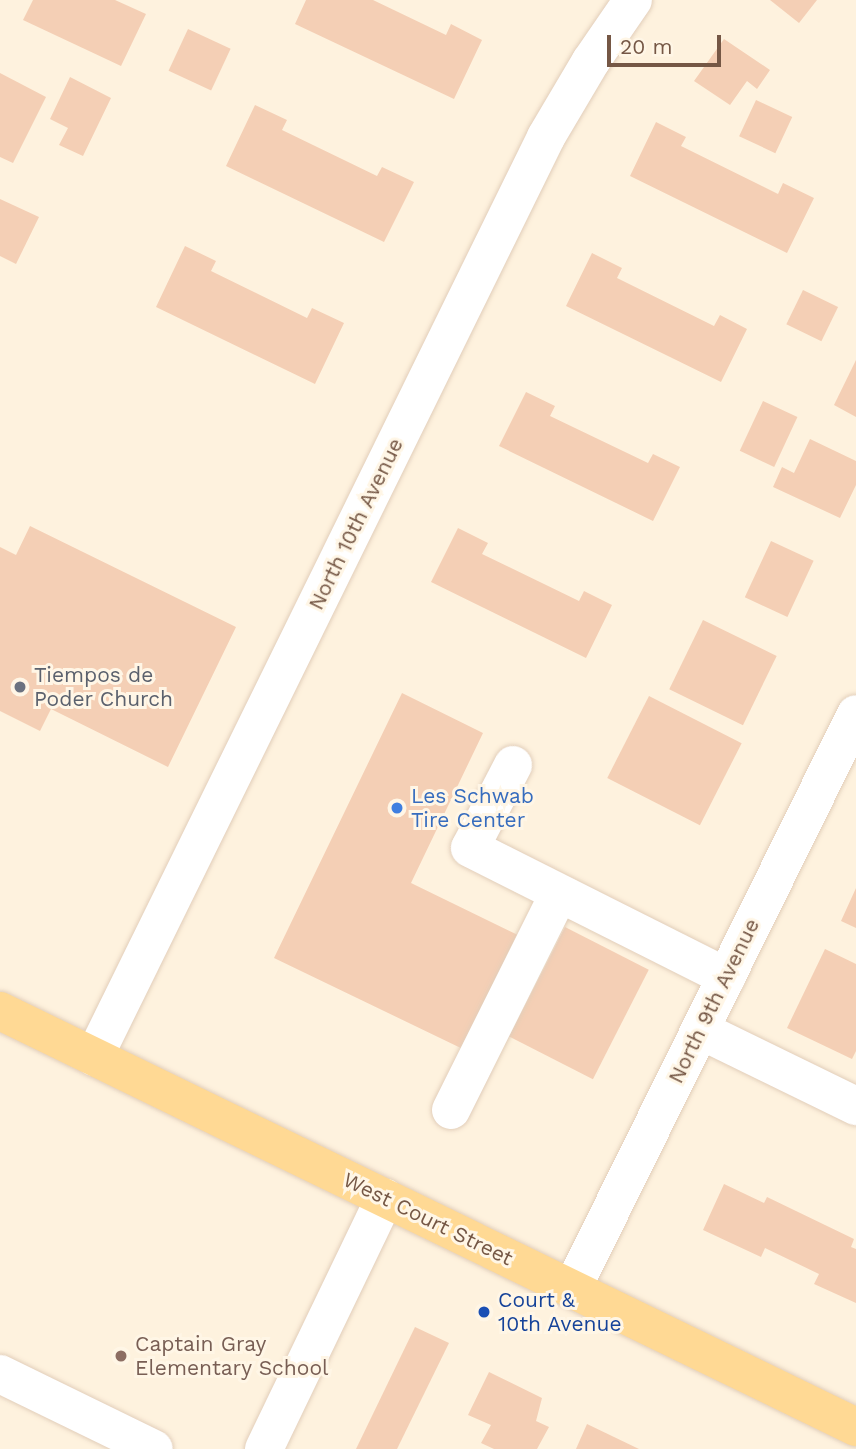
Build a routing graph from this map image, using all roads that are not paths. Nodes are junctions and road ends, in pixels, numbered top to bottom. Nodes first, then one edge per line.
1 (633, 0) edge
2 (856, 713) edge
3 (513, 765) dead end
4 (841, 781) edge
5 (559, 892) junction
6 (726, 977) junction
7 (0, 1011) edge
8 (700, 1030) junction
9 (94, 1057) junction
10 (856, 1105) edge
11 (450, 1110) dead end
12 (385, 1198) junction
13 (572, 1289) junction
14 (0, 1374) edge
15 (856, 1427) edge
16 (153, 1449) edge
17 (264, 1449) edge

1 - 9 street, North 10th Avenue
2 - 4 street, North 9th Avenue
3 - 5 street
4 - 6 street, North 9th Avenue
5 - 6 street
5 - 11 street
6 - 8 street, North 9th Avenue
7 - 9 main road, West Court Street
8 - 10 street
8 - 13 street, North 9th Avenue
9 - 12 main road, West Court Street
12 - 13 main road, West Court Street
12 - 17 street
13 - 15 main road, West Court Street
14 - 16 street

